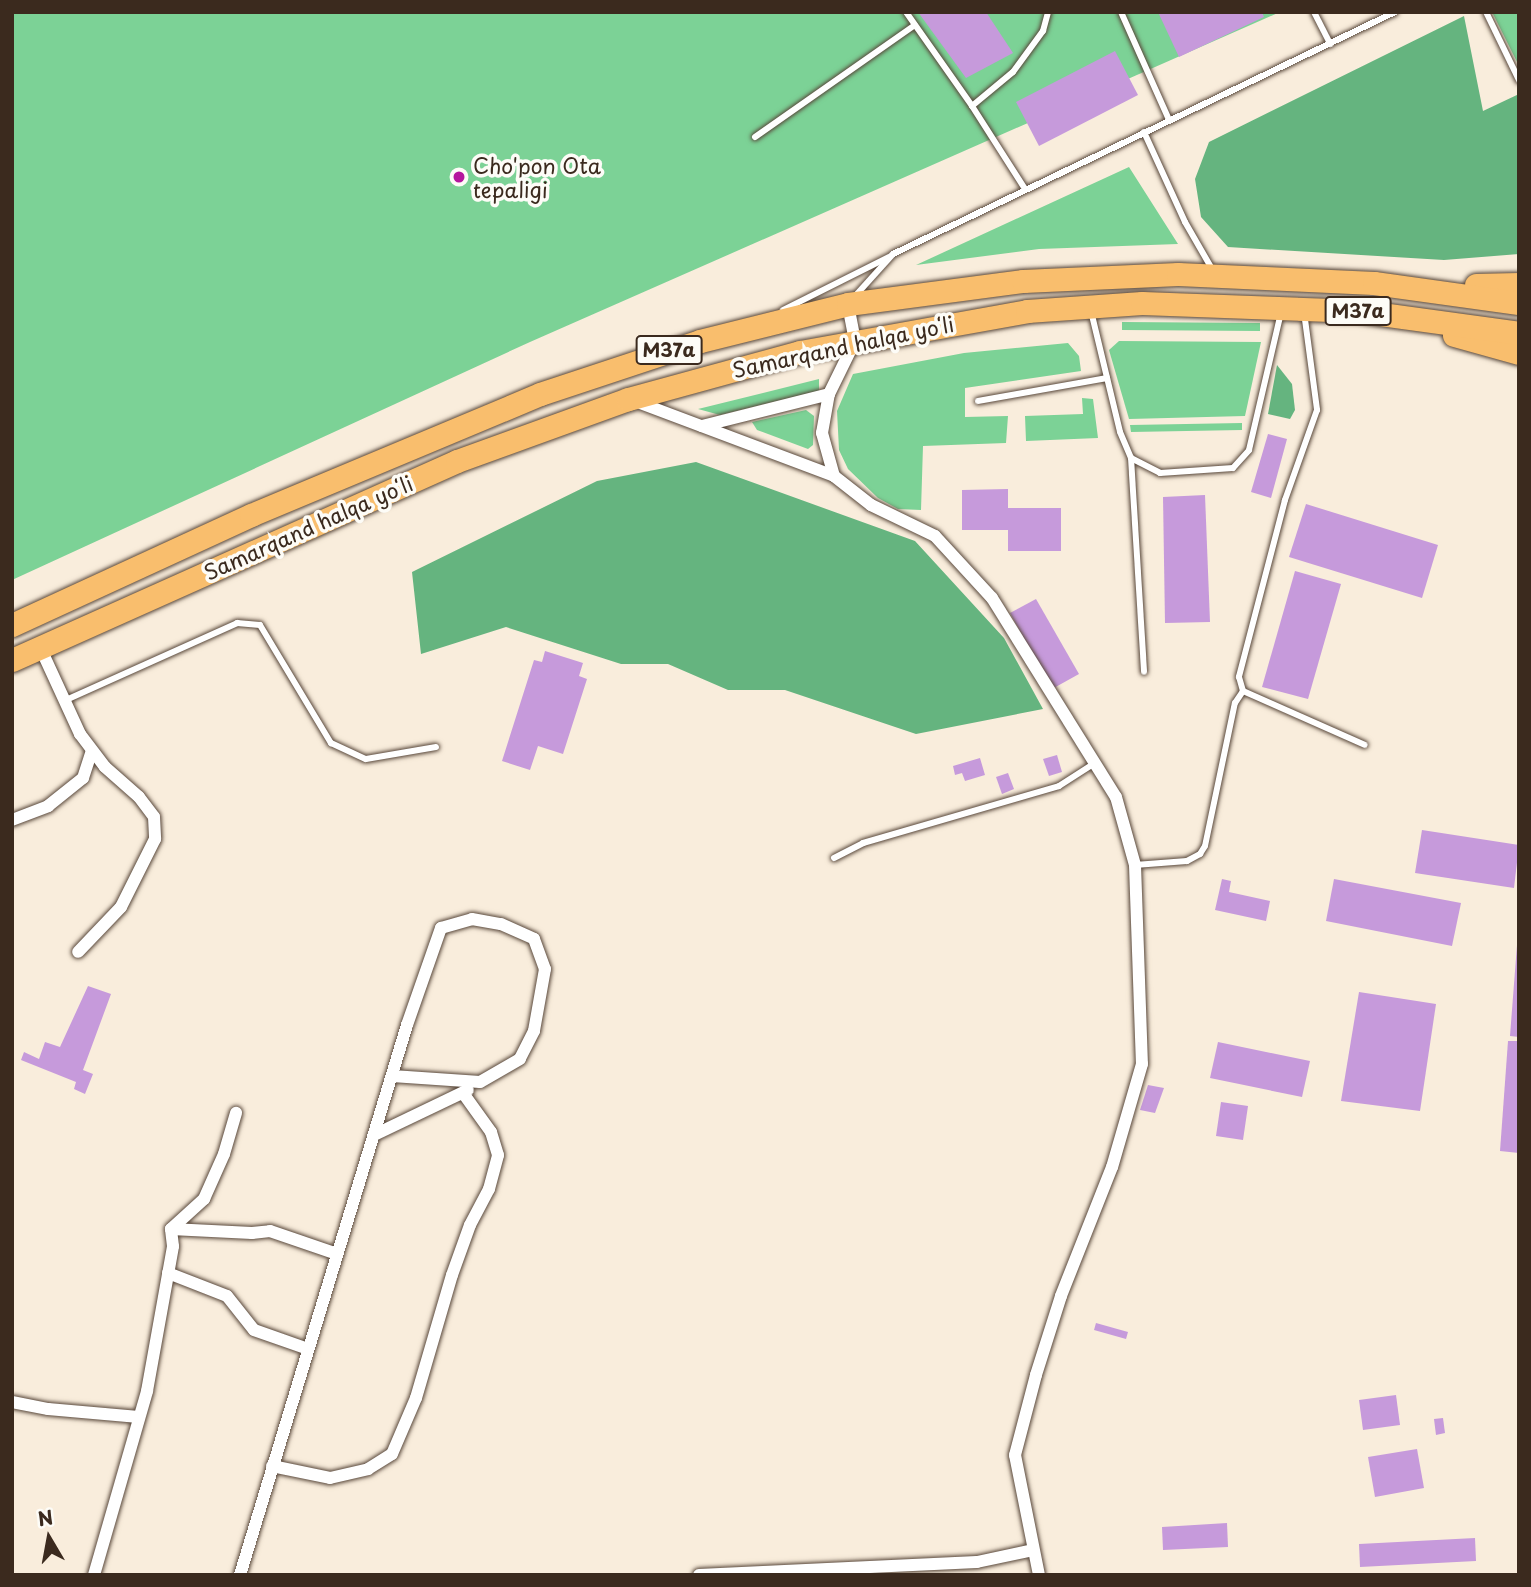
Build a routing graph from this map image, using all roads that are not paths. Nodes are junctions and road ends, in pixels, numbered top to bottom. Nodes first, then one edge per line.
1 (906, 12) edge
2 (1048, 12) edge
3 (1121, 12) edge
4 (1314, 12) edge
5 (1395, 12) edge
6 (1486, 12) edge
7 (915, 25) junction
8 (1330, 44) junction
9 (1518, 77) edge
10 (972, 106) junction
11 (1168, 120) junction
12 (1143, 132) junction
13 (755, 137) dead end
14 (1025, 189) junction
15 (893, 254) junction
16 (1214, 274) junction
17 (1374, 283) junction
18 (1519, 284) edge
19 (1519, 303) edge
20 (848, 304) junction
21 (1090, 306) junction
22 (1293, 307) junction
23 (749, 327) junction
24 (1519, 333) edge
25 (855, 341) junction
26 (1519, 353) edge
27 (1107, 378) junction
28 (829, 394) junction
29 (628, 399) junction
30 (978, 401) dead end
31 (702, 426) junction
32 (1131, 458) junction
33 (834, 477) junction
34 (12, 625) edge
35 (23, 657) edge
36 (1144, 672) dead end
37 (1243, 691) junction
38 (66, 701) junction
39 (1365, 745) dead end
40 (436, 747) dead end
41 (92, 751) junction
42 (1095, 763) junction
43 (12, 820) edge
44 (834, 858) dead end
45 (1135, 866) junction
46 (78, 952) dead end
47 (392, 1076) junction
48 (480, 1082) junction
49 (463, 1093) junction
50 (236, 1113) dead end
51 (374, 1135) junction
52 (171, 1229) junction
53 (337, 1254) junction
54 (168, 1273) junction
55 (308, 1349) junction
56 (12, 1402) edge
57 (139, 1418) junction
58 (272, 1466) junction
59 (1033, 1550) junction
60 (94, 1575) edge
61 (240, 1575) edge
62 (699, 1575) edge
63 (1039, 1575) edge

1 - 7 lane
2 - 10 lane
3 - 11 lane
4 - 8 lane
5 - 8 lane
6 - 9 lane
7 - 10 lane
7 - 13 lane
8 - 11 lane
10 - 14 lane
11 - 12 lane
12 - 14 lane
12 - 16 lane
14 - 15 lane
15 - 20 lane
15 - 23 lane
16 - 17 highway, Samarqand halqa yoʻli / M37a
16 - 20 highway, Samarqand halqa yoʻli / M37a
17 - 18 highway
17 - 19 highway, Samarqand halqa yoʻli / M37a
20 - 23 highway, Samarqand halqa yoʻli / M37a
20 - 25 street
21 - 22 highway, Samarqand halqa yoʻli / M37a
21 - 25 highway, Samarqand halqa yoʻli / M37a
21 - 27 lane
22 - 24 highway, Samarqand halqa yoʻli / M37a
22 - 26 highway, M37a
22 - 32 lane
22 - 37 lane
23 - 34 highway, Samarqand halqa yoʻli / M37a
25 - 28 street
25 - 29 highway, Samarqand halqa yoʻli / M37a
27 - 30 lane
27 - 32 lane
28 - 31 street
28 - 33 street
29 - 31 street
29 - 35 highway, Samarqand halqa yoʻli / M37a
31 - 33 street
32 - 36 lane
33 - 42 street
35 - 38 street
37 - 39 lane
37 - 45 lane
38 - 40 lane
38 - 41 street
41 - 43 street
41 - 46 street
42 - 44 lane
42 - 45 street
45 - 59 street
47 - 48 street
47 - 48 street
47 - 51 street
48 - 49 street
49 - 51 street
49 - 58 street
50 - 52 street
51 - 53 street
52 - 53 street
52 - 54 street
53 - 55 street
54 - 55 street
54 - 57 street
55 - 58 street
56 - 57 street
57 - 60 street
58 - 61 street
59 - 62 street
59 - 63 street

